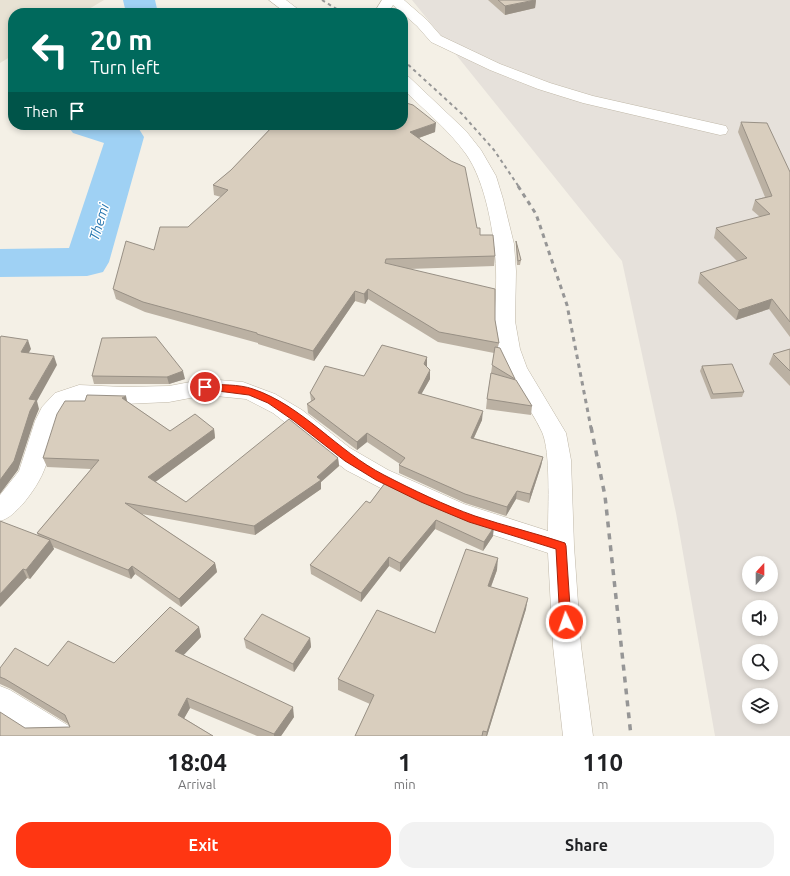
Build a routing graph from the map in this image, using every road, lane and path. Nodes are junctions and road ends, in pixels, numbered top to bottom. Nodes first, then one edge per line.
1 (276, 0) edge
2 (396, 0) edge
3 (288, 8) edge
4 (405, 8) edge
5 (408, 11) edge
6 (408, 85) edge
7 (720, 130) dead end
8 (0, 511) edge
9 (561, 546) junction
10 (0, 700) edge
11 (58, 736) edge
12 (578, 736) edge

1 - 3 street
2 - 4 street
5 - 7 street
6 - 9 street
8 - 9 street
9 - 12 street
10 - 11 street

